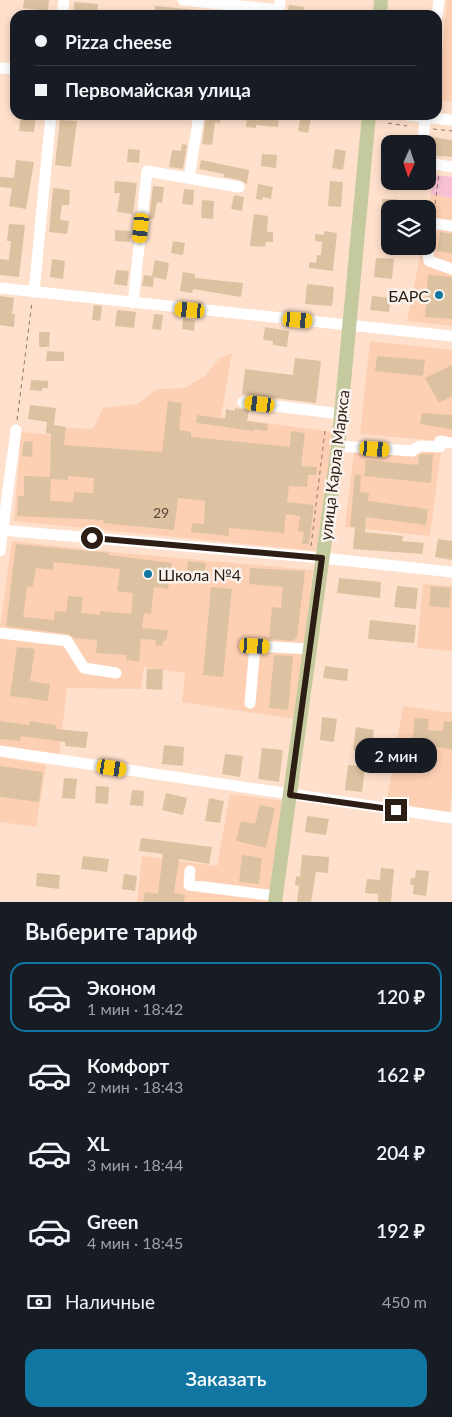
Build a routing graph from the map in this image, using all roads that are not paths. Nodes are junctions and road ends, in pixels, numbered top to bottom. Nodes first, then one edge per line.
1 (183, 0) edge
2 (280, 0) edge
3 (232, 10) edge
4 (51, 120) edge
5 (198, 120) edge
6 (368, 120) edge
7 (425, 120) edge
8 (424, 135) edge
9 (190, 178) junction
10 (239, 187) dead end
11 (452, 226) edge
12 (452, 269) edge
13 (0, 288) edge
14 (34, 292) junction
15 (132, 304) junction
16 (348, 324) junction
17 (452, 336) edge
18 (243, 402) dead end
19 (342, 414) junction
20 (16, 430) road end
21 (452, 443) edge
22 (338, 446) junction
23 (1, 530) edge
24 (0, 551) edge
25 (322, 558) junction
26 (452, 572) edge
27 (0, 633) edge
28 (310, 649) junction
29 (116, 673) dead end
30 (250, 703) dead end
31 (0, 751) edge
32 (290, 795) junction
33 (452, 818) edge
34 (190, 871) dead end
35 (276, 899) edge

1 - 3 street
2 - 3 street
4 - 14 street
5 - 9 street
6 - 16 main road, улица Карла Маркса
7 - 8 street
9 - 10 street
9 - 15 street
11 - 12 street
13 - 14 street
14 - 15 street
15 - 16 street
16 - 17 street
16 - 19 main road, улица Карла Маркса
18 - 19 street
19 - 22 main road, улица Карла Маркса
20 - 23 street
21 - 22 street
22 - 25 main road, улица Карла Маркса
23 - 24 street
23 - 25 street
25 - 26 street
25 - 28 main road, улица Карла Маркса
27 - 29 street
28 - 30 street
28 - 32 main road, улица Карла Маркса
31 - 32 street
32 - 33 street
32 - 35 main road, улица Карла Маркса
34 - 35 street

